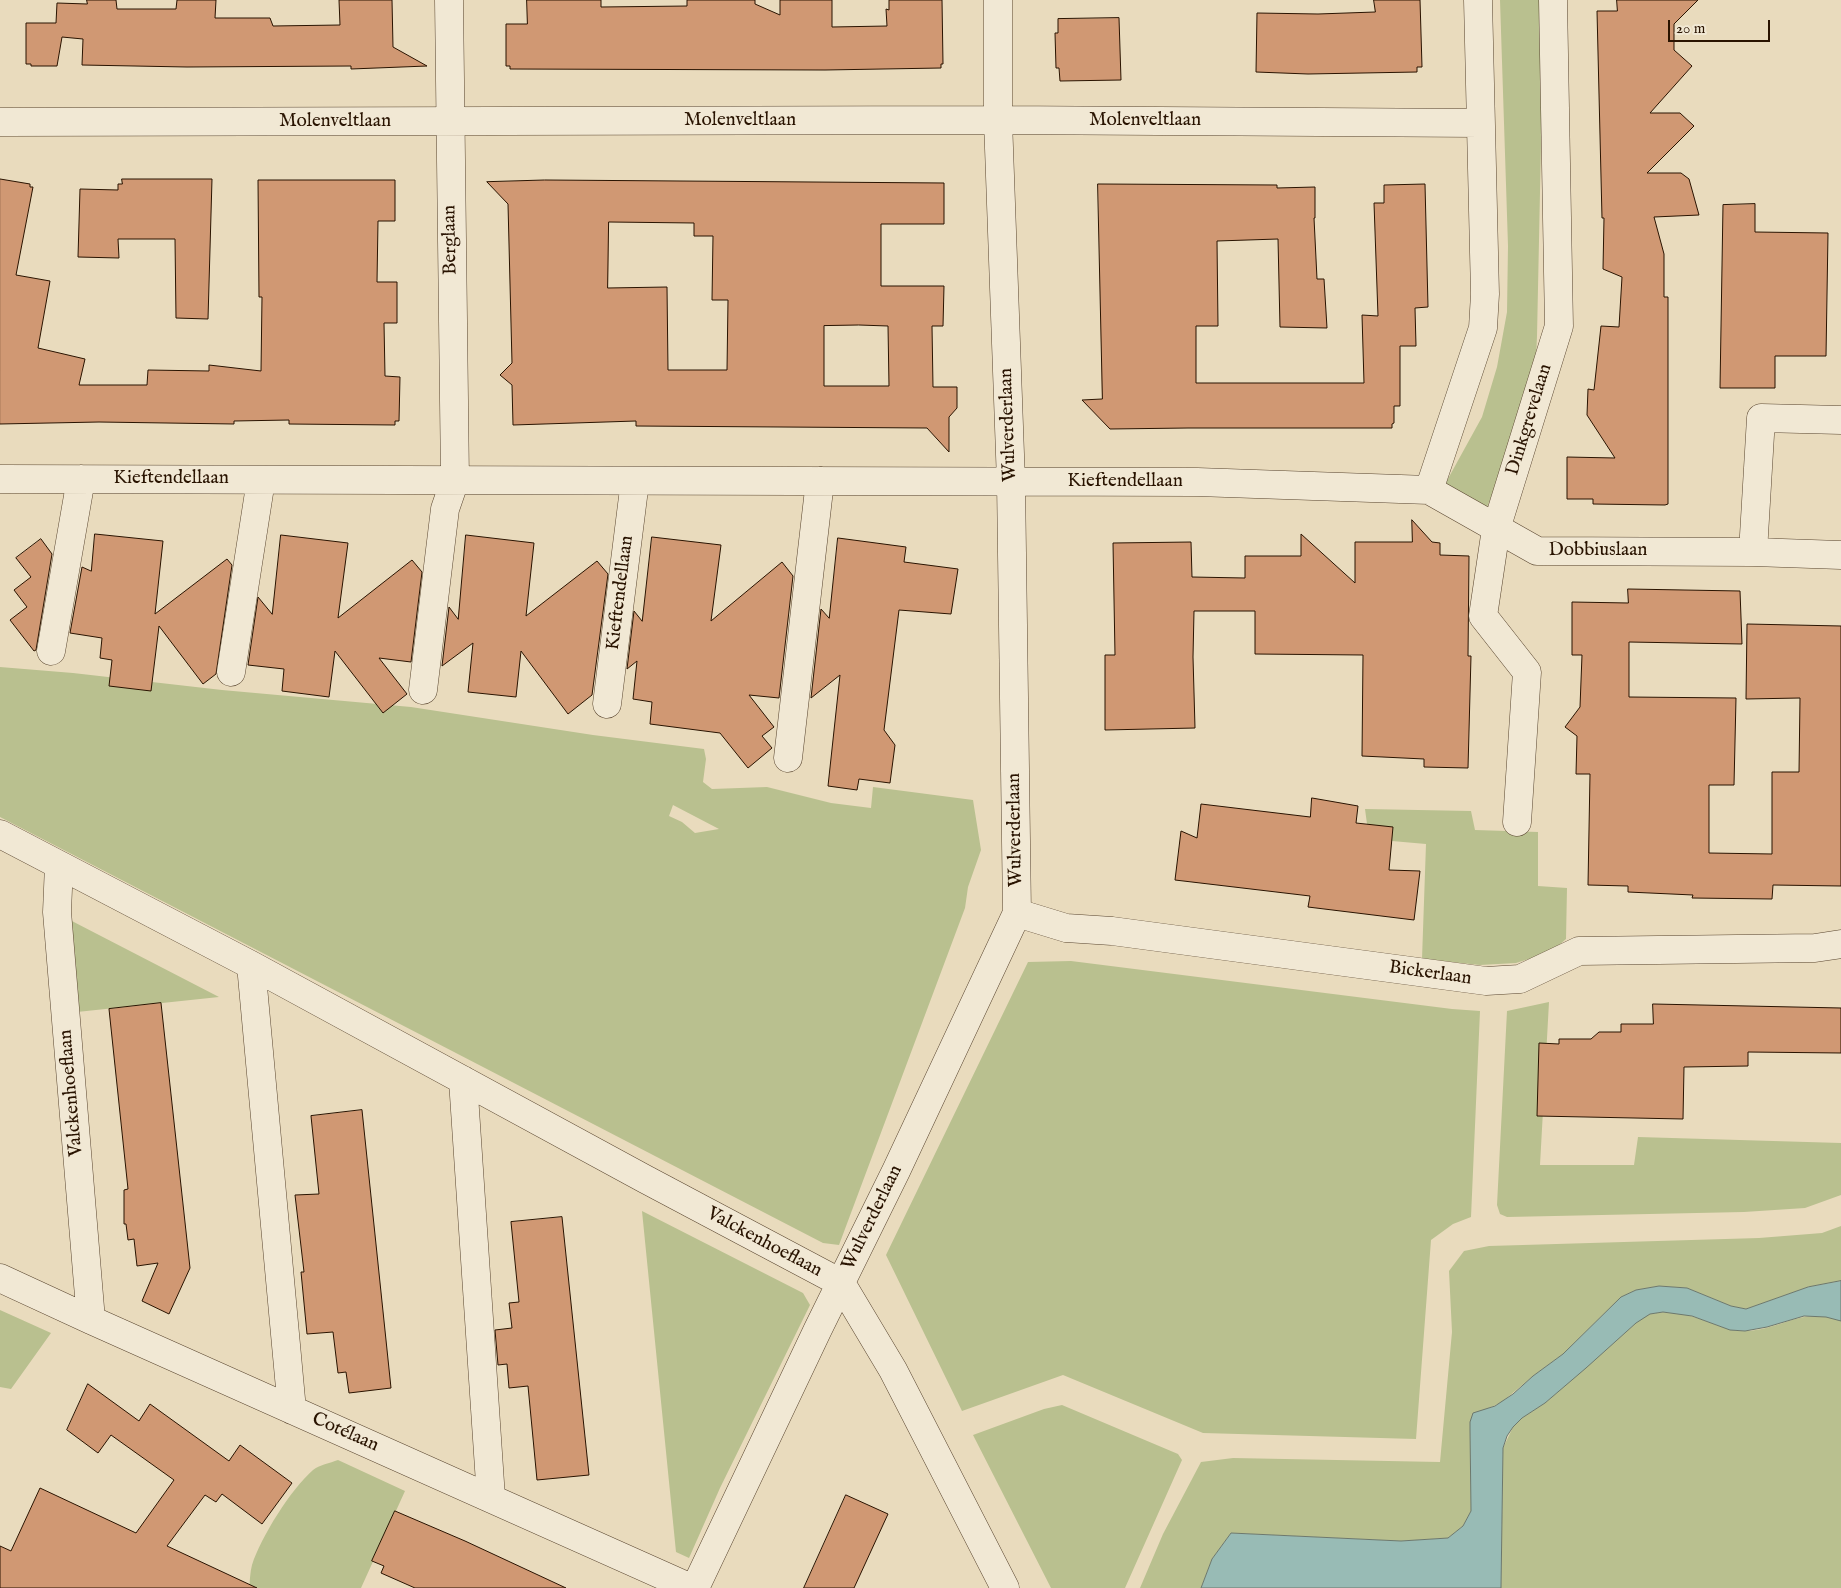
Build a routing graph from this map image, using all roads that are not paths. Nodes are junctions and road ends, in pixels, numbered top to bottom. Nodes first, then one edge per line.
1 (449, 0) edge
2 (998, 0) edge
3 (1478, 0) edge
4 (1553, 0) edge
5 (998, 120) junction
6 (0, 122) edge
7 (450, 122) junction
8 (1480, 123) junction
9 (1841, 420) edge
10 (0, 479) edge
11 (80, 479) junction
12 (261, 480) junction
13 (455, 480) junction
14 (635, 481) junction
15 (820, 482) junction
16 (1011, 482) junction
17 (1429, 490) junction
18 (1496, 529) junction
19 (1754, 552) junction
20 (1841, 555) edge
21 (51, 652) dead end
22 (231, 672) dead end
23 (423, 690) dead end
24 (607, 704) dead end
25 (788, 758) dead end
26 (1517, 822) dead end
27 (0, 834) edge
28 (59, 865) junction
29 (1017, 913) junction
30 (1841, 944) edge
31 (251, 965) junction
32 (463, 1080) junction
33 (0, 1278) edge
34 (841, 1284) junction
35 (91, 1320) junction
36 (292, 1410) junction
37 (491, 1498) junction
38 (691, 1588) edge
39 (695, 1588) edge
40 (1005, 1588) edge

1 - 7 street, Berglaan
2 - 5 street, Wulverderlaan
3 - 8 street
4 - 18 street, Dinkgrevelaan
5 - 7 street, Molenveltlaan
5 - 8 street, Molenveltlaan
5 - 16 street, Wulverderlaan
6 - 7 street, Molenveltlaan
7 - 13 street, Berglaan
8 - 17 street
9 - 19 street
10 - 11 street, Kieftendellaan
11 - 12 street, Kieftendellaan
11 - 21 street
12 - 13 street, Kieftendellaan
12 - 22 street
13 - 14 street, Kieftendellaan
13 - 23 street
14 - 15 street, Kieftendellaan
14 - 24 street, Kieftendellaan
15 - 16 street, Kieftendellaan
15 - 25 street
16 - 17 street, Kieftendellaan
16 - 29 street, Wulverderlaan
17 - 18 street, Dobbiuslaan
18 - 19 street, Dobbiuslaan
18 - 26 street, Dinkgrevelaan
19 - 20 street, Dobbiuslaan
27 - 28 street, Valckenhoeflaan
28 - 31 street, Valckenhoeflaan
28 - 35 street, Valckenhoeflaan
29 - 30 street, Bickerlaan
29 - 34 street, Wulverderlaan
31 - 32 street, Valckenhoeflaan
31 - 36 street
32 - 34 street, Valckenhoeflaan
32 - 37 street
33 - 35 street, Cotélaan
34 - 39 street, Wulverderlaan
34 - 40 street, Valckenhoeflaan
35 - 36 street, Cotélaan
36 - 37 street, Cotélaan
37 - 38 street, Cotélaan

